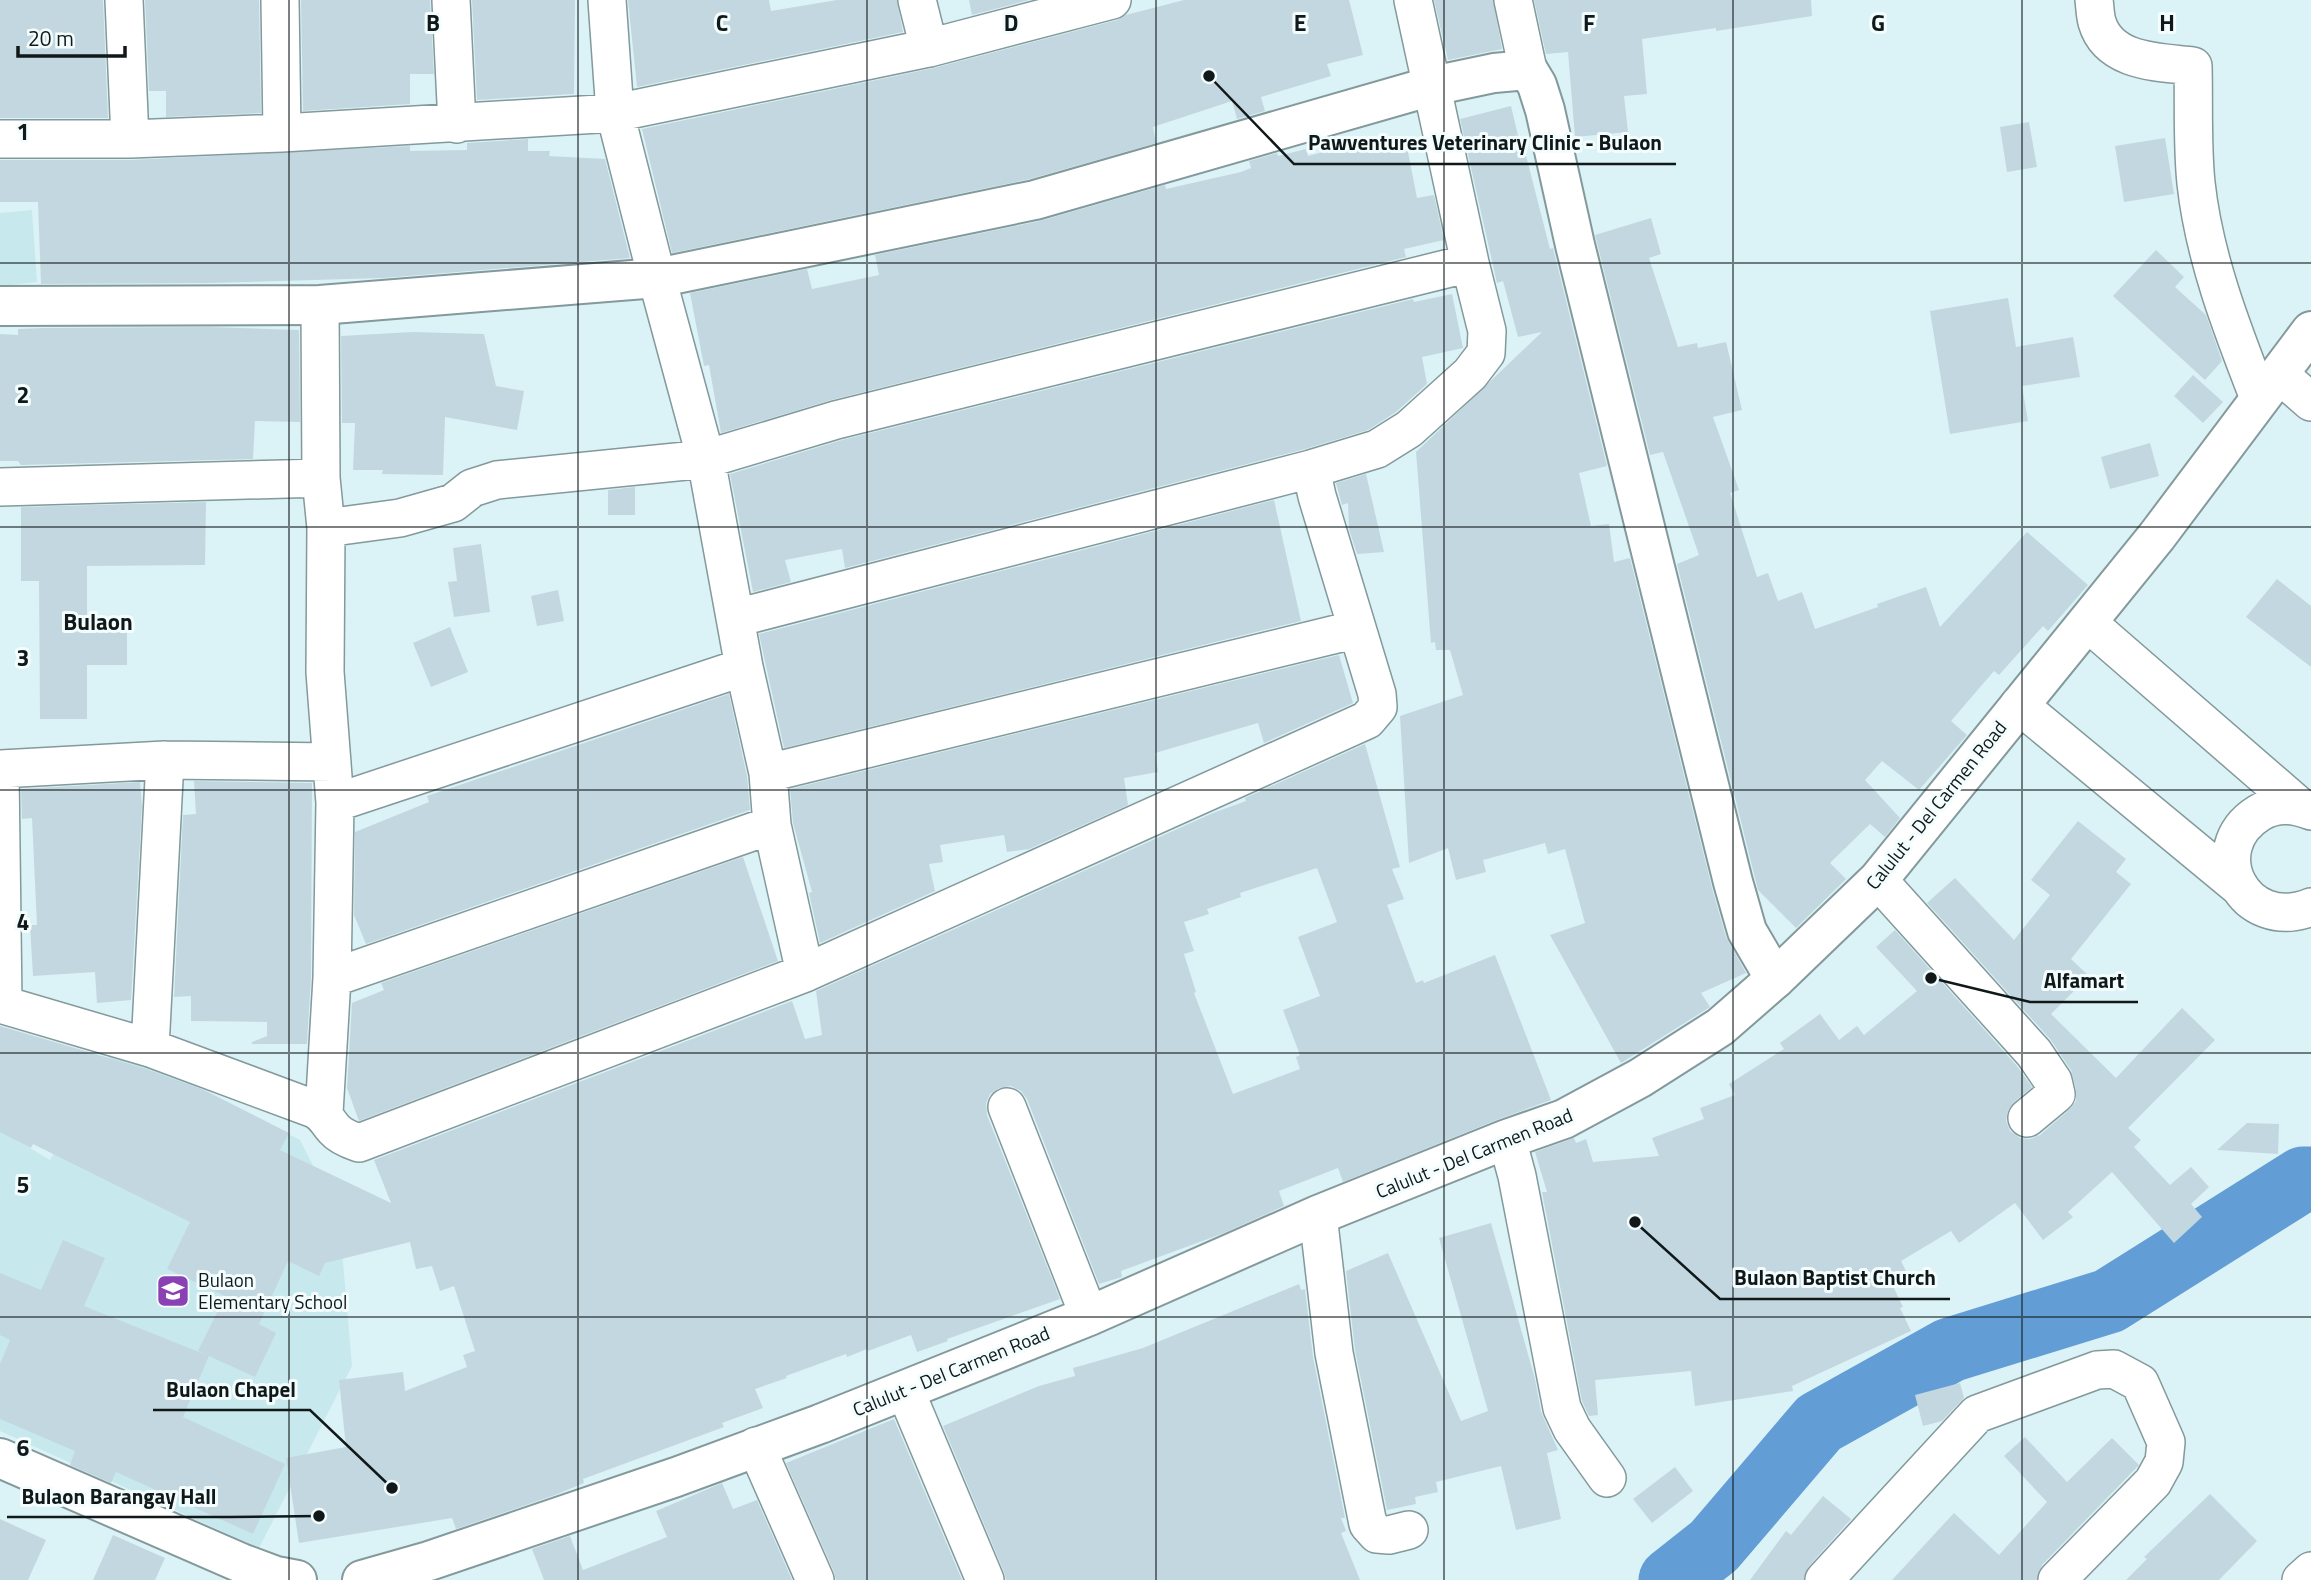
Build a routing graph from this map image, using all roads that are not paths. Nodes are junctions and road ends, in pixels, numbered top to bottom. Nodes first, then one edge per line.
1 (124, 0) edge
2 (280, 0) edge
3 (451, 0) edge
4 (607, 0) edge
5 (917, 0) edge
6 (1413, 0) edge
7 (1513, 0) edge
8 (2094, 0) edge
9 (1097, 2) edge
10 (929, 48) junction
11 (1528, 70) junction
12 (1432, 86) junction
13 (615, 113) junction
14 (457, 124) junction
15 (282, 133) junction
16 (0, 139) edge
17 (130, 139) junction
18 (1470, 263) junction
19 (657, 278) junction
20 (320, 305) junction
21 (0, 306) edge
22 (2310, 336) edge
23 (2269, 386) junction
24 (2311, 402) edge
25 (706, 459) junction
26 (1311, 469) junction
27 (321, 478) junction
28 (0, 487) edge
29 (326, 528) junction
30 (736, 618) junction
31 (2088, 623) junction
32 (1357, 629) junction
33 (744, 667) junction
34 (2019, 705) junction
35 (165, 760) junction
36 (332, 762) junction
37 (0, 770) edge
38 (768, 773) junction
39 (335, 803) junction
40 (2306, 809) edge
41 (772, 825) junction
42 (1878, 880) junction
43 (2238, 886) junction
44 (2311, 907) edge
45 (805, 973) junction
46 (332, 978) junction
47 (1775, 979) junction
48 (2, 1005) edge
49 (150, 1048) junction
50 (1007, 1107) dead end
51 (324, 1113) junction
52 (2026, 1118) dead end
53 (1507, 1139) junction
54 (1318, 1215) junction
55 (1089, 1316) junction
56 (905, 1390) junction
57 (756, 1446) junction
58 (0, 1458) edge
59 (1608, 1478) dead end
60 (1409, 1530) dead end
61 (2311, 1571) edge
62 (238, 1572) edge
63 (297, 1580) edge
64 (362, 1580) edge
65 (815, 1580) edge
66 (985, 1580) edge
67 (1824, 1580) edge
68 (2057, 1580) edge
69 (2301, 1580) edge

1 - 17 street
2 - 15 street
3 - 14 street
4 - 13 street
5 - 10 street
6 - 12 street
7 - 11 street
8 - 23 street
9 - 10 street
10 - 13 street
11 - 12 main road
11 - 47 main road
12 - 18 street
12 - 19 main road
13 - 14 street
13 - 19 street
14 - 15 street
15 - 17 street
16 - 17 street
18 - 25 street
18 - 26 street
19 - 20 main road
19 - 25 street
20 - 21 main road
20 - 27 street
22 - 23 main road, Calulut - Del Carmen Road
23 - 24 street
23 - 31 main road, Calulut - Del Carmen Road
25 - 29 street
25 - 30 street
26 - 30 street
26 - 32 street
27 - 28 street
27 - 29 street
29 - 36 street
30 - 33 street
31 - 34 main road, Calulut - Del Carmen Road
31 - 40 street
32 - 38 street
32 - 45 street
33 - 38 street
33 - 39 street
34 - 42 main road, Calulut - Del Carmen Road
34 - 43 street
35 - 36 street
35 - 37 street
35 - 49 street
36 - 39 street
37 - 48 street
38 - 41 street
39 - 46 street
40 - 43 street
41 - 45 street
41 - 46 street
42 - 47 main road, Calulut - Del Carmen Road
42 - 52 street
43 - 44 street
45 - 51 street
46 - 51 street
47 - 53 main road, Calulut - Del Carmen Road
48 - 49 street
49 - 51 street
50 - 55 street
53 - 54 main road, Calulut - Del Carmen Road
53 - 59 street
54 - 55 main road, Calulut - Del Carmen Road
54 - 60 street
55 - 56 main road, Calulut - Del Carmen Road
56 - 57 main road, Calulut - Del Carmen Road
56 - 66 street
57 - 64 main road, Calulut - Del Carmen Road
57 - 65 street
58 - 62 main road
61 - 69 street
62 - 63 main road
67 - 68 street

